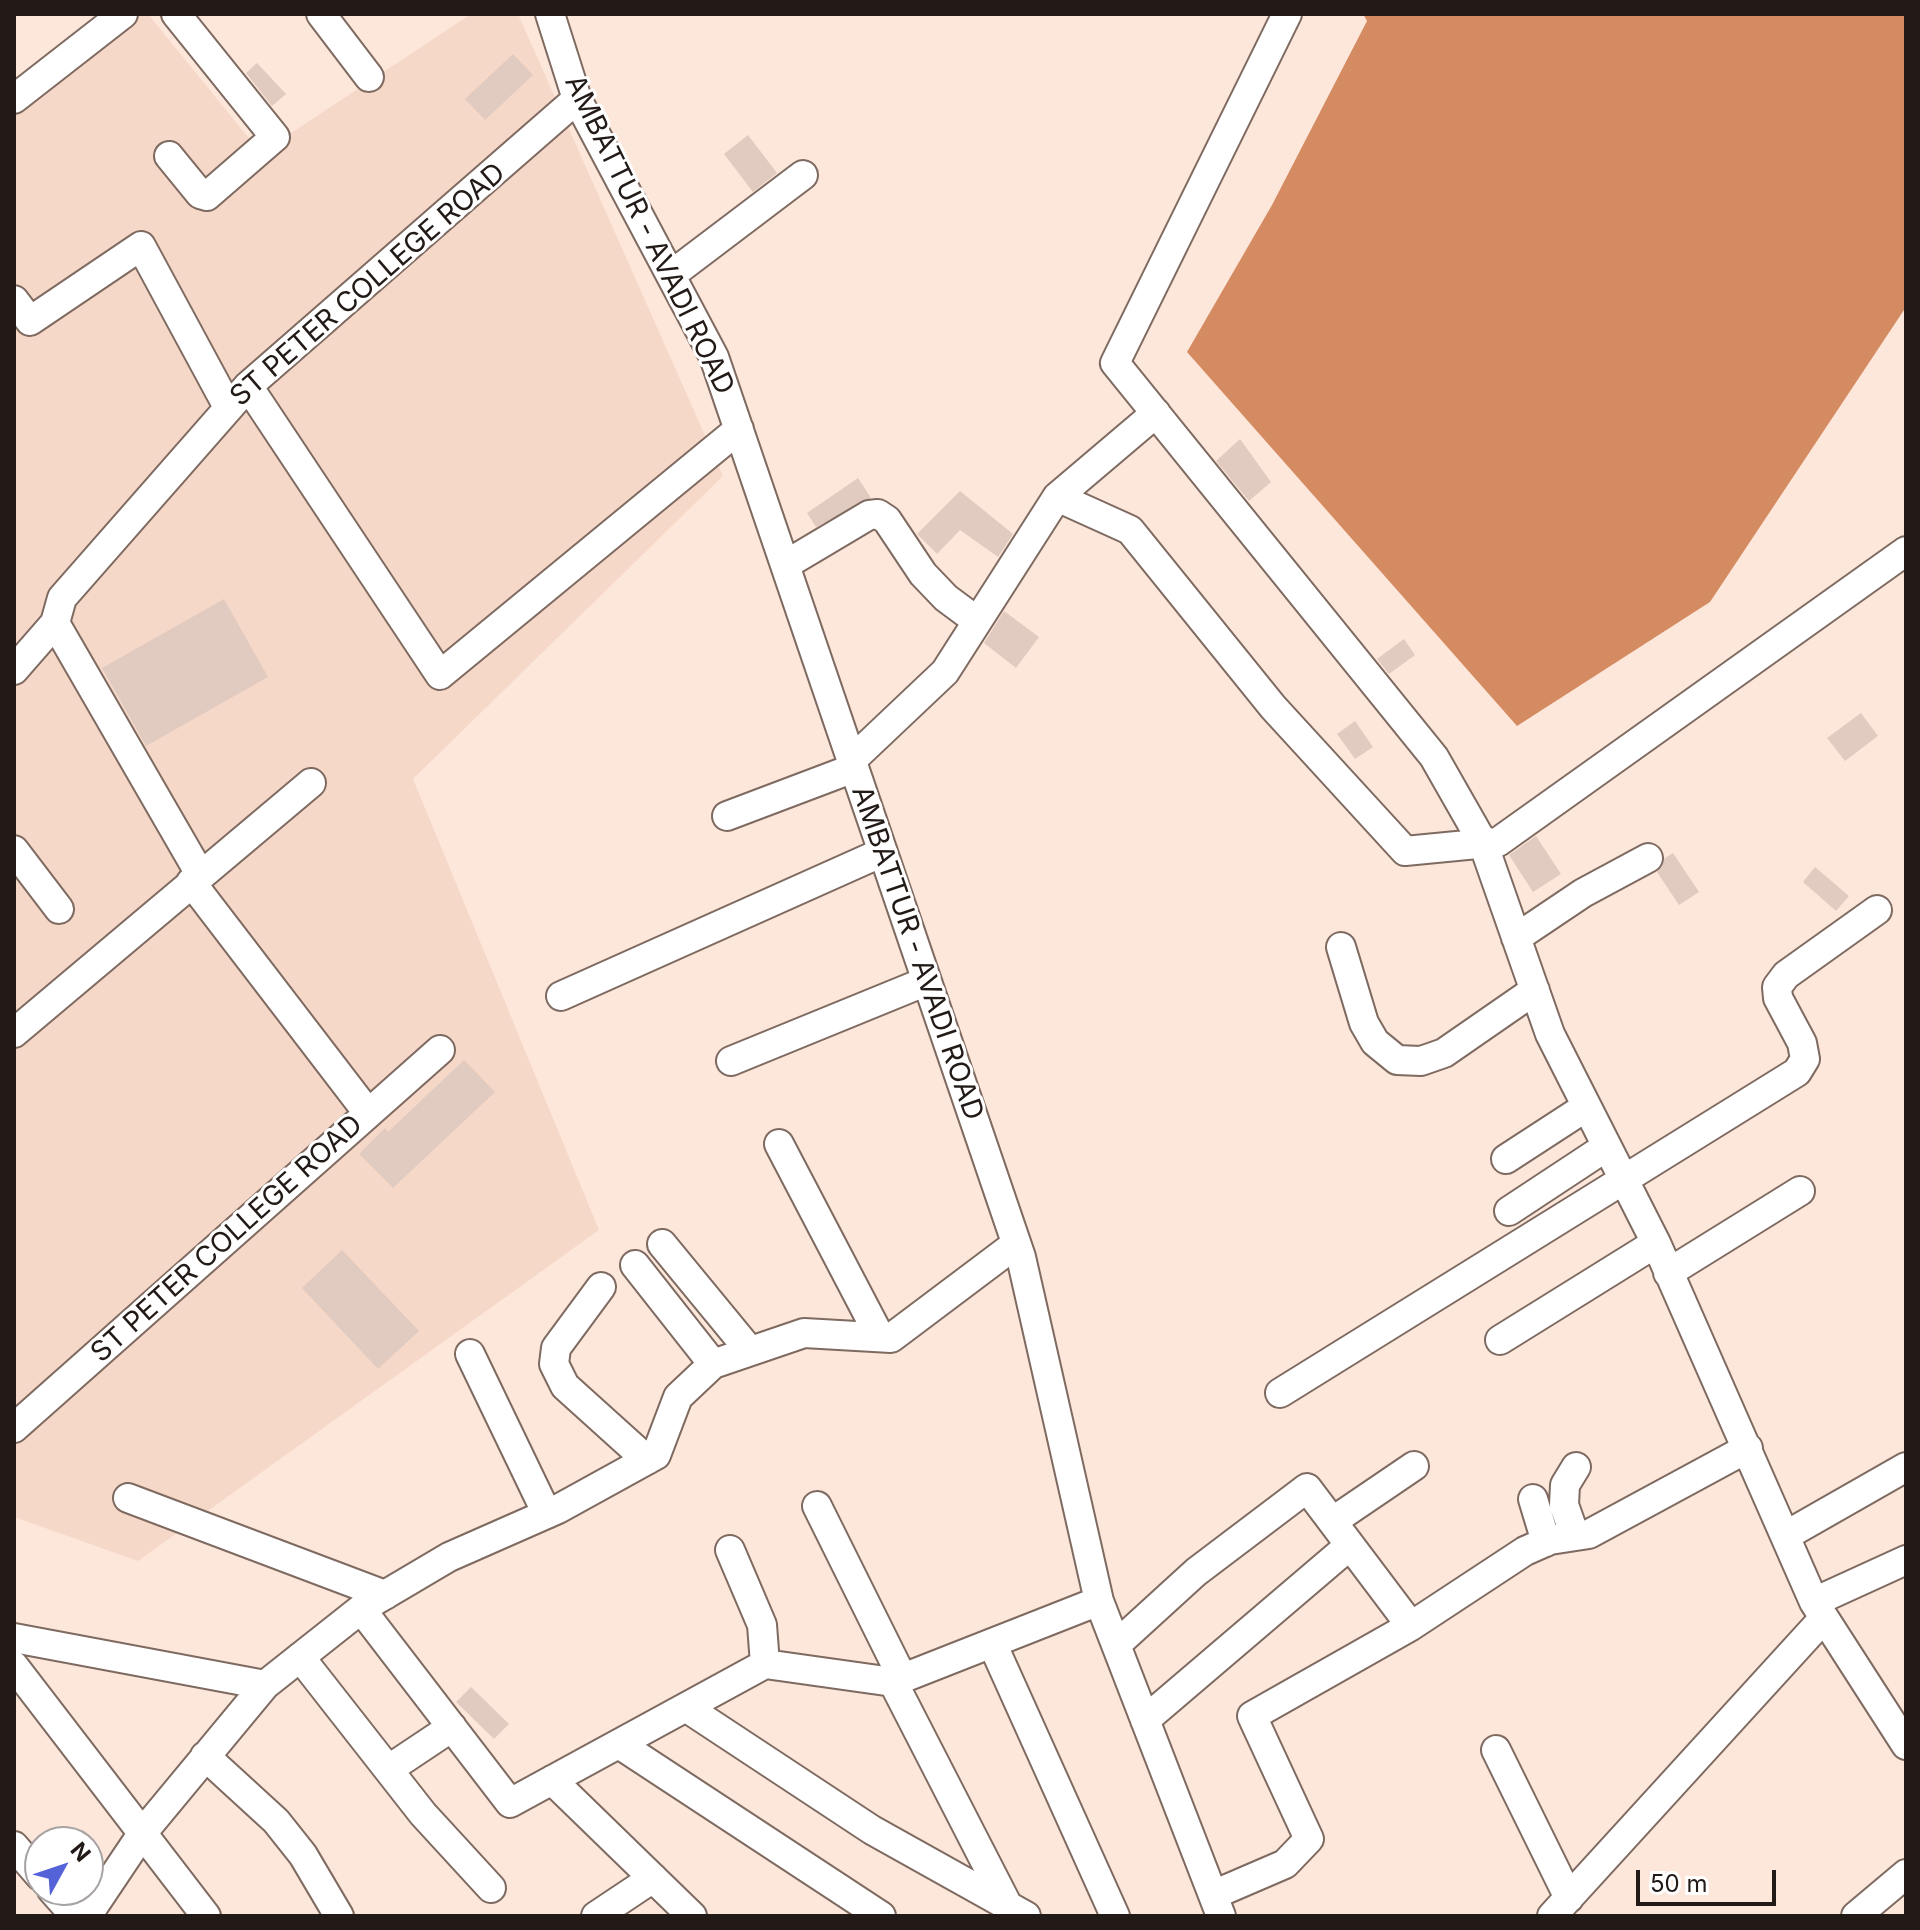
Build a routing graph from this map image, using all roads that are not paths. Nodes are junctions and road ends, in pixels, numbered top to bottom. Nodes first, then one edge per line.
1 (123, 14) edge
2 (176, 14) edge
3 (321, 14) edge
4 (550, 14) edge
5 (1287, 14) edge
6 (369, 77) dead end
7 (14, 99) edge
8 (577, 99) junction
9 (169, 156) dead end
10 (803, 175) dead end
11 (671, 275) junction
12 (19, 318) edge
13 (248, 386) junction
14 (228, 407) junction
15 (1156, 413) junction
16 (739, 429) junction
17 (1057, 497) junction
18 (1906, 551) edge
19 (785, 565) junction
20 (977, 621) junction
21 (55, 623) junction
22 (14, 670) edge
23 (853, 764) junction
24 (311, 783) dead end
25 (727, 816) dead end
26 (1483, 843) junction
27 (14, 850) edge
28 (883, 852) junction
29 (1648, 858) dead end
30 (195, 878) junction
31 (59, 909) dead end
32 (1877, 910) dead end
33 (1516, 938) junction
34 (1341, 947) dead end
35 (927, 981) junction
36 (1535, 990) junction
37 (561, 996) dead end
38 (14, 1033) edge
39 (440, 1050) dead end
40 (731, 1061) dead end
41 (1586, 1107) junction
42 (368, 1113) junction
43 (779, 1144) dead end
44 (1606, 1147) junction
45 (1506, 1159) dead end
46 (1621, 1179) junction
47 (1800, 1191) dead end
48 (1509, 1211) dead end
49 (1656, 1243) junction
50 (662, 1244) dead end
51 (1016, 1244) junction
52 (635, 1265) dead end
53 (1668, 1273) junction
54 (601, 1287) dead end
55 (880, 1337) junction
56 (1500, 1340) dead end
57 (750, 1351) junction
58 (470, 1354) dead end
59 (713, 1364) junction
60 (1280, 1393) dead end
61 (14, 1428) edge
62 (1748, 1448) junction
63 (647, 1460) junction
64 (1414, 1466) dead end
65 (1576, 1467) dead end
66 (1906, 1467) edge
67 (128, 1498) dead end
68 (1533, 1499) dead end
69 (817, 1506) dead end
70 (547, 1514) junction
71 (1333, 1521) junction
72 (1575, 1536) junction
73 (1785, 1536) junction
74 (1546, 1542) junction
75 (1349, 1546) junction
76 (730, 1550) dead end
77 (1906, 1560) edge
78 (1099, 1601) junction
79 (373, 1602) junction
80 (1819, 1610) junction
81 (1411, 1626) junction
82 (14, 1638) edge
83 (992, 1643) junction
84 (1116, 1645) junction
85 (300, 1657) junction
86 (765, 1664) junction
87 (14, 1666) edge
88 (898, 1680) junction
89 (265, 1685) junction
90 (687, 1708) junction
91 (1145, 1720) junction
92 (452, 1727) junction
93 (619, 1744) junction
94 (1906, 1745) edge
95 (1496, 1750) dead end
96 (205, 1756) junction
97 (389, 1769) junction
98 (552, 1780) junction
99 (144, 1831) junction
100 (1906, 1874) edge
101 (653, 1878) junction
102 (491, 1888) dead end
103 (1217, 1906) edge
104 (1560, 1907) edge
105 (1017, 1911) edge
106 (87, 1916) edge
107 (206, 1916) edge
108 (339, 1916) edge
109 (596, 1916) edge
110 (692, 1916) edge
111 (881, 1916) edge
112 (1115, 1916) edge
113 (1856, 1916) edge

1 - 7 street
2 - 9 street
3 - 6 street
4 - 8 street, AMBATTUR - AVADI ROAD
5 - 15 street
8 - 11 street, AMBATTUR - AVADI ROAD
8 - 13 street, ST PETER COLLEGE ROAD
10 - 11 street
11 - 16 street, AMBATTUR - AVADI ROAD
12 - 14 street
13 - 14 street, ST PETER COLLEGE ROAD
13 - 16 street
14 - 21 street, ST PETER COLLEGE ROAD
15 - 17 street
15 - 26 street
16 - 19 street, AMBATTUR - AVADI ROAD
17 - 20 street
17 - 26 street
18 - 26 street
19 - 20 street
19 - 23 street, AMBATTUR - AVADI ROAD
20 - 23 street
21 - 22 street, ST PETER COLLEGE ROAD
21 - 30 street
23 - 25 street
23 - 28 street, AMBATTUR - AVADI ROAD
24 - 30 street
26 - 33 street
27 - 31 street
28 - 35 street, AMBATTUR - AVADI ROAD
28 - 37 street
29 - 33 street
30 - 38 street
30 - 42 street
32 - 46 street
33 - 36 street
34 - 36 street
35 - 40 street
35 - 51 street, AMBATTUR - AVADI ROAD
36 - 41 street
39 - 42 street, ST PETER COLLEGE ROAD
41 - 44 street
41 - 45 street
42 - 61 street, ST PETER COLLEGE ROAD
43 - 55 street
44 - 46 street
44 - 48 street
46 - 49 street
46 - 60 street
47 - 53 street
49 - 53 street
49 - 56 street
50 - 57 street
51 - 55 street
51 - 78 street, AMBATTUR - AVADI ROAD
52 - 59 street
53 - 62 street
54 - 63 street
55 - 57 street
57 - 59 street
58 - 70 street
59 - 63 street
62 - 72 street
62 - 73 street
63 - 70 street
64 - 71 street
65 - 72 street
66 - 73 street
67 - 79 street
68 - 74 street
69 - 88 street
70 - 79 street
71 - 75 street
71 - 84 street
72 - 74 street
73 - 80 street
74 - 81 street
75 - 81 street
75 - 91 street
76 - 86 street
77 - 80 street
78 - 83 street
78 - 84 street, AMBATTUR - AVADI ROAD
79 - 85 street
79 - 92 street
80 - 94 street
80 - 104 street
81 - 103 street
82 - 89 street
83 - 88 street
83 - 112 street
84 - 91 street, AMBATTUR - AVADI ROAD
85 - 89 street
85 - 97 street
86 - 88 street
86 - 90 street
87 - 99 street
88 - 105 street
89 - 96 street
90 - 93 street
90 - 105 street
91 - 103 street, AMBATTUR - AVADI ROAD
92 - 97 street
92 - 98 street
93 - 98 street
93 - 111 street
95 - 104 street
96 - 99 street
96 - 108 street
97 - 102 street
98 - 101 street
99 - 106 street
99 - 107 street
100 - 113 street
101 - 109 street
101 - 110 street

